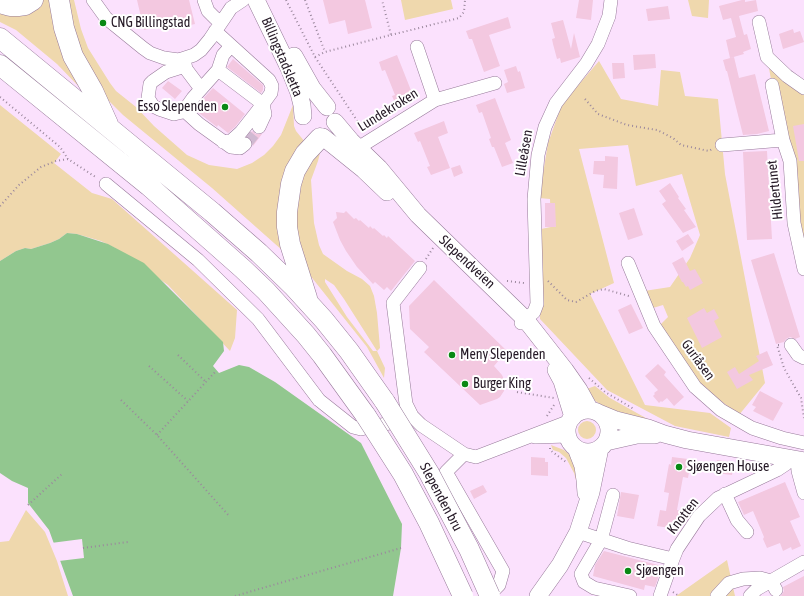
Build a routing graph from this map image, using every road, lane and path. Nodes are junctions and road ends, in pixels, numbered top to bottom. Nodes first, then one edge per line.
1 (33, 0) edge
2 (59, 0) edge
3 (93, 0) edge
4 (204, 0) edge
5 (243, 0) edge
6 (256, 0) edge
7 (267, 0) edge
8 (286, 0) edge
9 (305, 0) edge
10 (382, 0) edge
11 (465, 0) edge
12 (611, 0) edge
13 (0, 3) edge
14 (759, 22) dead end
15 (218, 27) junction
16 (391, 34) junction
17 (0, 38) edge
18 (231, 46) junction
19 (417, 47) dead end
20 (325, 52) junction
21 (315, 57) junction
22 (184, 62) junction
23 (0, 65) edge
24 (218, 70) junction
25 (495, 83) dead end
26 (772, 85) dead end
27 (804, 88) edge
28 (201, 89) junction
29 (0, 97) edge
30 (585, 99) dead end
31 (436, 100) junction
32 (263, 104) junction
33 (327, 107) junction
34 (187, 111) junction
35 (302, 116) junction
36 (335, 122) junction
37 (259, 127) tunnel mouth
38 (110, 128) junction
39 (322, 138) junction
40 (783, 140) junction
41 (223, 142) junction
42 (362, 142) junction
43 (245, 144) dead end
44 (722, 145) joint
45 (68, 159) junction
46 (106, 184) joint
47 (0, 206) edge
48 (628, 263) dead end
49 (420, 268) dead end
50 (804, 269) edge
51 (537, 275) junction
52 (501, 280) dead end
53 (644, 299) junction
54 (309, 304) junction
55 (523, 321) junction
56 (787, 344) joint
57 (178, 355) dead end
58 (804, 358) edge
59 (150, 366) dead end
60 (216, 371) dead end
61 (591, 380) dead end
62 (206, 382) junction
63 (517, 392) dead end
64 (554, 398) dead end
65 (121, 400) dead end
66 (188, 401) junction
67 (636, 410) dead end
68 (595, 412) junction
69 (412, 416) junction
70 (804, 418) edge
71 (572, 430) junction
72 (664, 434) junction
73 (157, 435) junction
74 (525, 437) junction
75 (548, 438) junction
76 (804, 443) edge
77 (603, 445) junction
78 (464, 454) junction
79 (797, 459) edge
80 (568, 466) dead end
81 (62, 474) dead end
82 (804, 493) edge
83 (725, 494) junction
84 (613, 495) dead end
85 (28, 505) dead end
86 (586, 505) junction
87 (230, 516) dead end
88 (578, 532) junction
89 (747, 532) dead end
90 (601, 540) junction
91 (128, 542) dead end
92 (83, 548) dead end
93 (401, 548) dead end
94 (673, 559) junction
95 (804, 562) edge
96 (773, 585) junction
97 (661, 592) edge
98 (235, 596) edge
99 (463, 596) edge
100 (489, 596) edge
101 (538, 596) edge
102 (630, 596) edge
103 (717, 596) edge
104 (750, 596) edge

1 - 13 highway
2 - 38 highway
3 - 22 street
4 - 15 street
5 - 15 street
6 - 35 main road, Billingstadsletta
7 - 33 main road, Billingstadsletta
8 - 21 path
9 - 20 path
10 - 16 path
11 - 16 path
12 - 51 street, Lilleåsen
14 - 27 street
15 - 18 street
15 - 22 street
16 - 20 path
17 - 38 highway, Slependen bru
18 - 24 street
18 - 32 street
19 - 31 street, Lundekroken
20 - 21 path
21 - 42 path
22 - 28 street
22 - 34 street
23 - 99 highway, Slependen bru, bridge
24 - 28 street
24 - 32 street
25 - 31 street, Lundekroken
26 - 40 street, Hildertunet
28 - 34 street
29 - 45 path
30 - 44 path
31 - 42 street, Lundekroken
32 - 37 street
32 - 41 street
33 - 35 main road
33 - 36 main road
34 - 41 street
35 - 39 main road
36 - 39 main road
36 - 42 main road, Slependveien
38 - 54 highway, Slependen bru
39 - 54 highway
39 - 55 main road, Slependveien
40 - 44 street
40 - 50 street, Hildertunet
41 - 43 street
42 - 55 main road, Slependveien
45 - 46 path
45 - 47 path
46 - 69 street
48 - 53 street, Guriåsen
49 - 69 street
51 - 52 path
51 - 53 path
51 - 55 street, Lilleåsen
53 - 76 street, Guriåsen
54 - 100 highway, Slependen bru, bridge
55 - 68 main road, Slependveien
55 - 71 main road, Slependveien
56 - 58 street
56 - 70 path
57 - 62 path
59 - 66 path
60 - 62 path
61 - 67 path
62 - 66 path
63 - 64 path
65 - 73 path
66 - 73 path
68 - 71 main road
68 - 72 main road
68 - 77 main road
69 - 78 street
71 - 74 street
71 - 75 street
71 - 77 main road
71 - 86 main road, Slependveien
72 - 77 main road
72 - 79 main road
73 - 87 path
74 - 75 street
74 - 78 street
75 - 80 path
77 - 86 main road
78 - 100 street
79 - 82 street
79 - 83 street, Knotten
81 - 85 path
83 - 89 street
83 - 94 street, Knotten
84 - 90 street
86 - 88 main road
88 - 90 street
88 - 101 main road
90 - 94 street
90 - 102 street
91 - 92 path
93 - 98 path
94 - 97 street, Knotten
95 - 96 street
96 - 103 street
96 - 104 street

